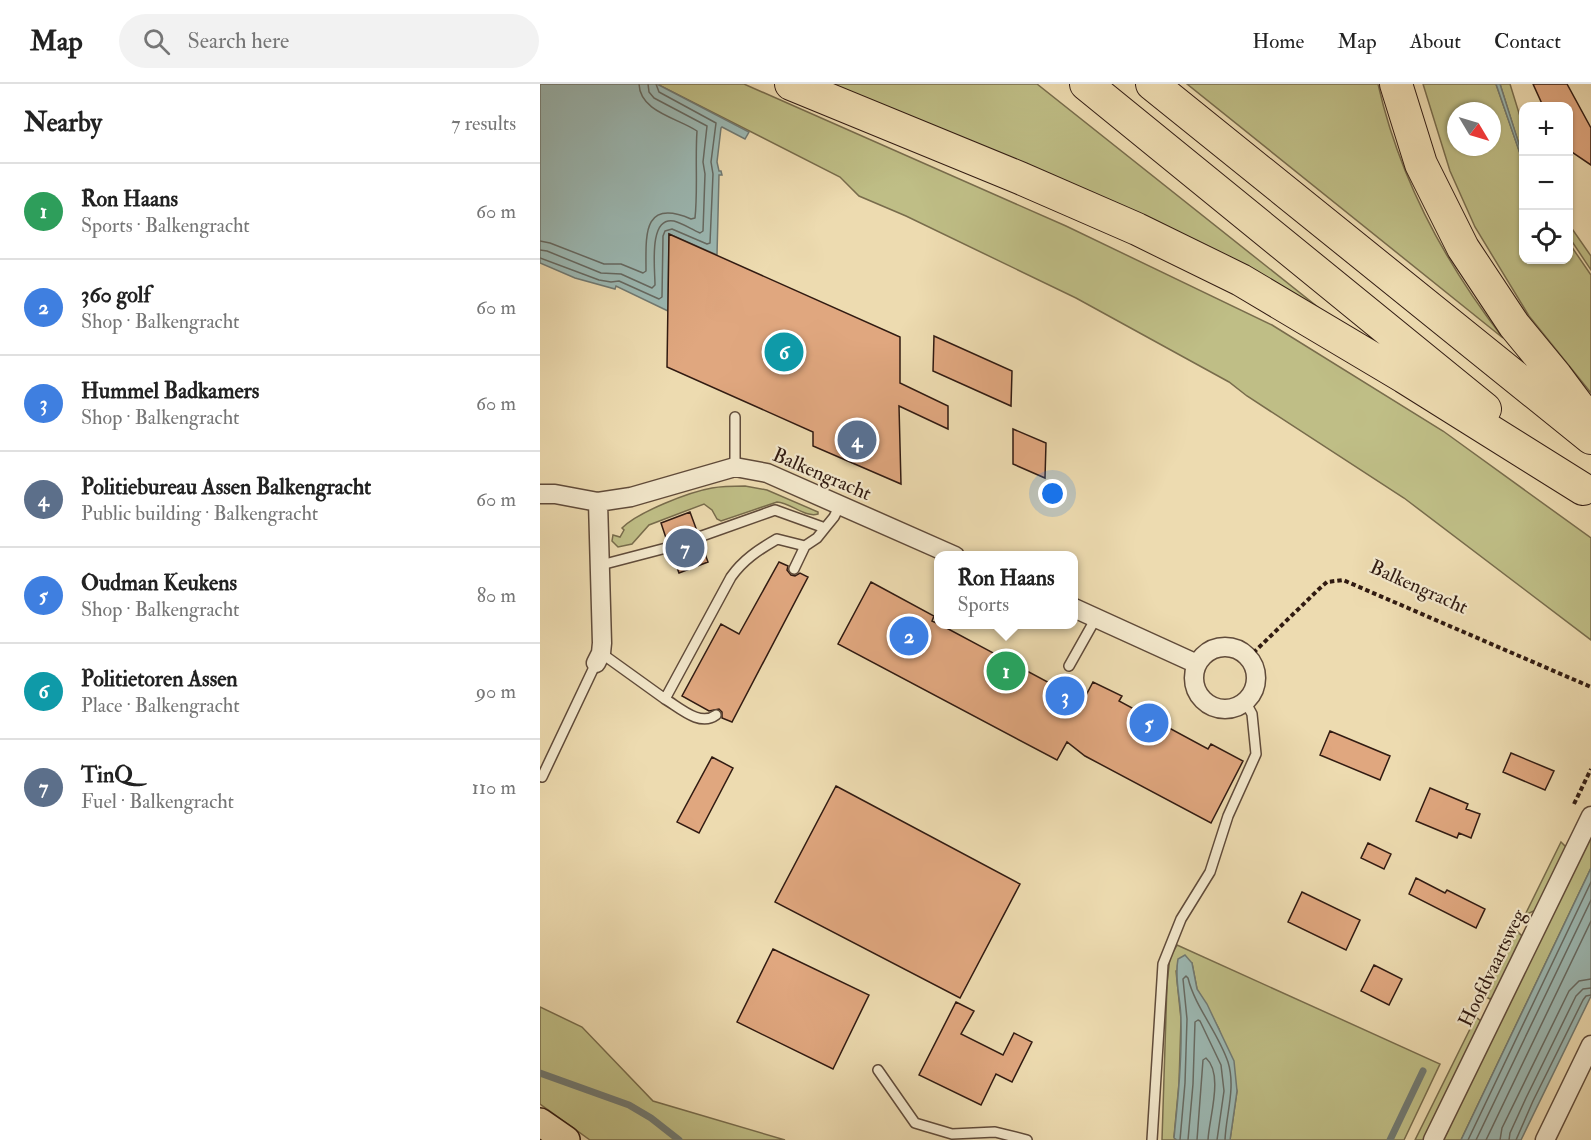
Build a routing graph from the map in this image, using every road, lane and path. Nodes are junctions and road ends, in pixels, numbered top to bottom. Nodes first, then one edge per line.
1 (791, 84) edge
2 (1086, 84) edge
3 (1152, 84) edge
4 (1396, 84) edge
5 (735, 417) dead end
6 (1591, 423) edge
7 (1591, 438) edge
8 (735, 467) junction
9 (545, 491) edge
10 (1587, 492) edge
11 (598, 502) junction
12 (840, 505) junction
13 (825, 528) junction
14 (699, 537) dead end
15 (805, 546) junction
16 (670, 548) dead end
17 (946, 551) edge
18 (601, 565) junction
19 (794, 569) dead end
20 (1078, 610) edge
21 (1096, 618) junction
22 (598, 658) junction
23 (1248, 658) junction
24 (1197, 664) junction
25 (1069, 666) dead end
26 (1591, 687) edge
27 (665, 699) junction
28 (1245, 701) junction
29 (717, 715) dead end
30 (542, 777) dead end
31 (1591, 816) edge
32 (1591, 1045) edge
33 (878, 1070) dead end
34 (540, 1122) edge
35 (566, 1140) edge
36 (1027, 1140) edge
37 (1152, 1140) edge
38 (1433, 1140) edge
39 (1545, 1140) edge

1 - 10 highway
2 - 10 highway
3 - 7 highway
4 - 6 highway
5 - 8 lane
8 - 11 street, Balkengracht
8 - 12 street, Balkengracht
9 - 11 street, Balkengracht
11 - 18 street
12 - 13 lane
12 - 17 street, Balkengracht
13 - 14 lane
13 - 15 lane
15 - 19 lane
15 - 27 lane
16 - 18 lane
18 - 22 street
20 - 21 street
21 - 24 street
21 - 25 lane
22 - 27 lane
22 - 30 lane
23 - 24 street
23 - 26 path, Balkengracht
23 - 28 street
24 - 28 street
27 - 29 lane
28 - 37 lane
31 - 38 street, Hoofdvaartsweg
32 - 39 street
33 - 36 lane
34 - 35 main road

